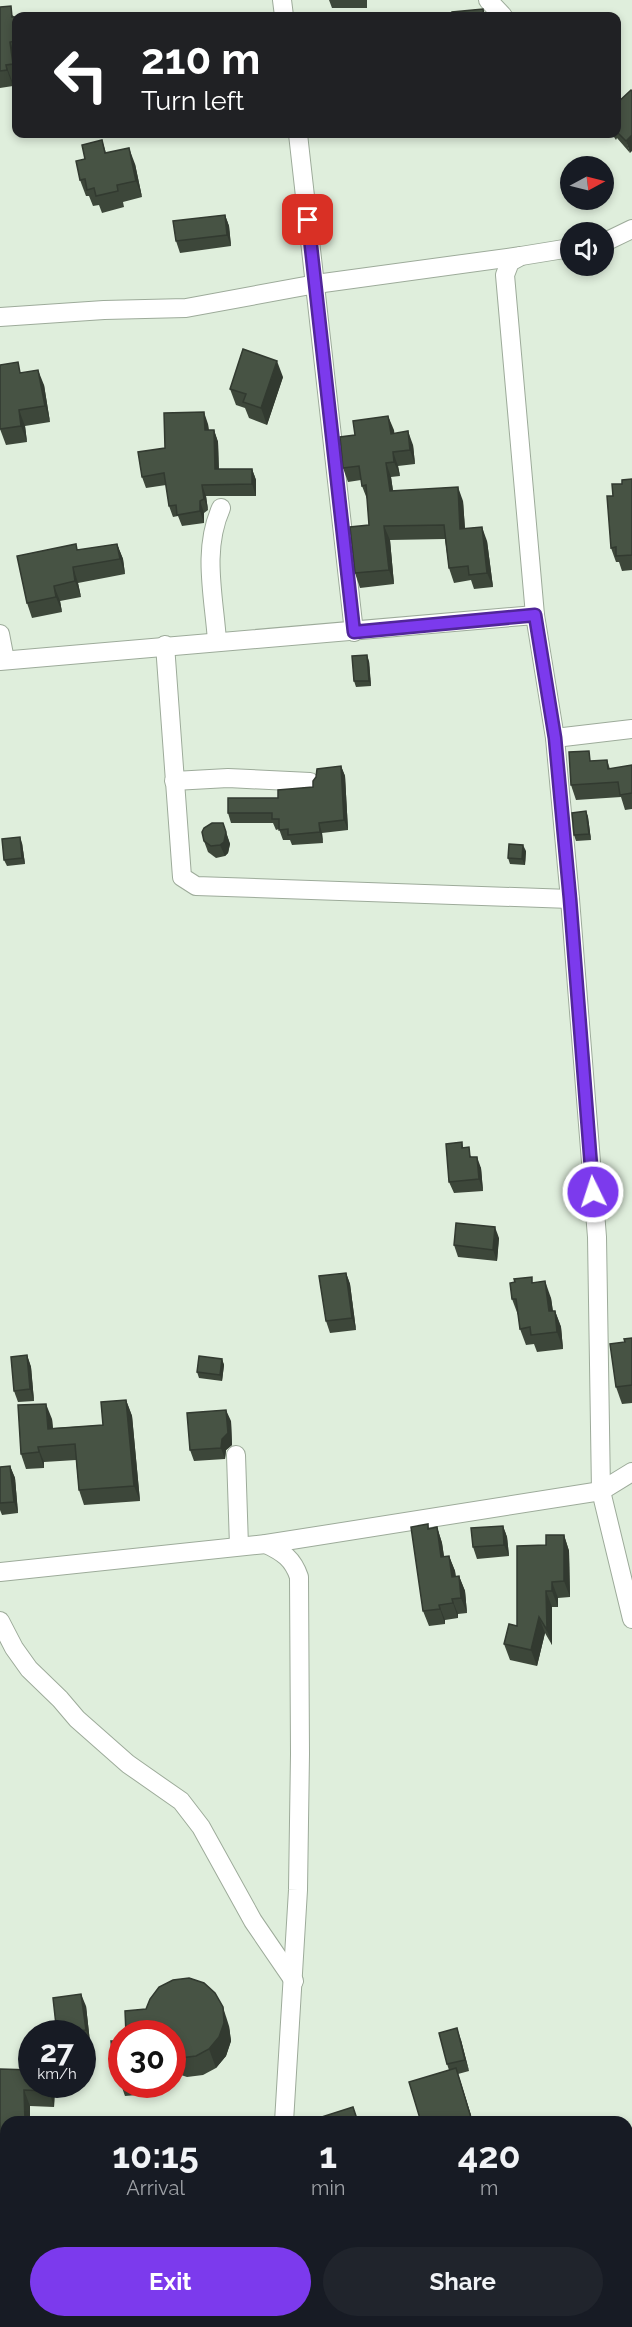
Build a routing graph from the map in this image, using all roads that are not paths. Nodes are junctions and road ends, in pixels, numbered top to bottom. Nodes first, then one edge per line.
1 (488, 0) edge
2 (499, 12) edge
3 (298, 138) edge
4 (630, 233) edge
5 (614, 239) edge
6 (560, 250) edge
7 (521, 256) junction
8 (316, 284) junction
9 (0, 318) edge
10 (221, 508) dead end
11 (535, 615) junction
12 (354, 632) junction
13 (0, 634) edge
14 (217, 641) junction
15 (165, 645) junction
16 (2, 660) edge
17 (632, 729) edge
18 (555, 738) junction
19 (174, 782) junction
20 (310, 782) edge
21 (570, 899) junction
22 (236, 1455) dead end
23 (632, 1472) edge
24 (601, 1491) junction
25 (266, 1544) junction
26 (239, 1546) junction
27 (0, 1572) edge
28 (632, 1619) edge
29 (0, 1621) edge
30 (294, 1981) junction
31 (284, 2116) edge

1 - 2 street
3 - 8 street
4 - 5 street
6 - 7 street
7 - 8 street
7 - 11 street
8 - 9 street
8 - 12 street
10 - 14 street
11 - 12 street
11 - 18 street
12 - 14 street
13 - 16 street
14 - 15 street
15 - 16 street
15 - 19 street
17 - 18 street
18 - 21 street
19 - 20 street
19 - 21 street
21 - 24 street
22 - 26 street
23 - 24 street
24 - 25 street
24 - 28 street
25 - 26 street
25 - 30 street
26 - 27 street
29 - 30 street
30 - 31 street

